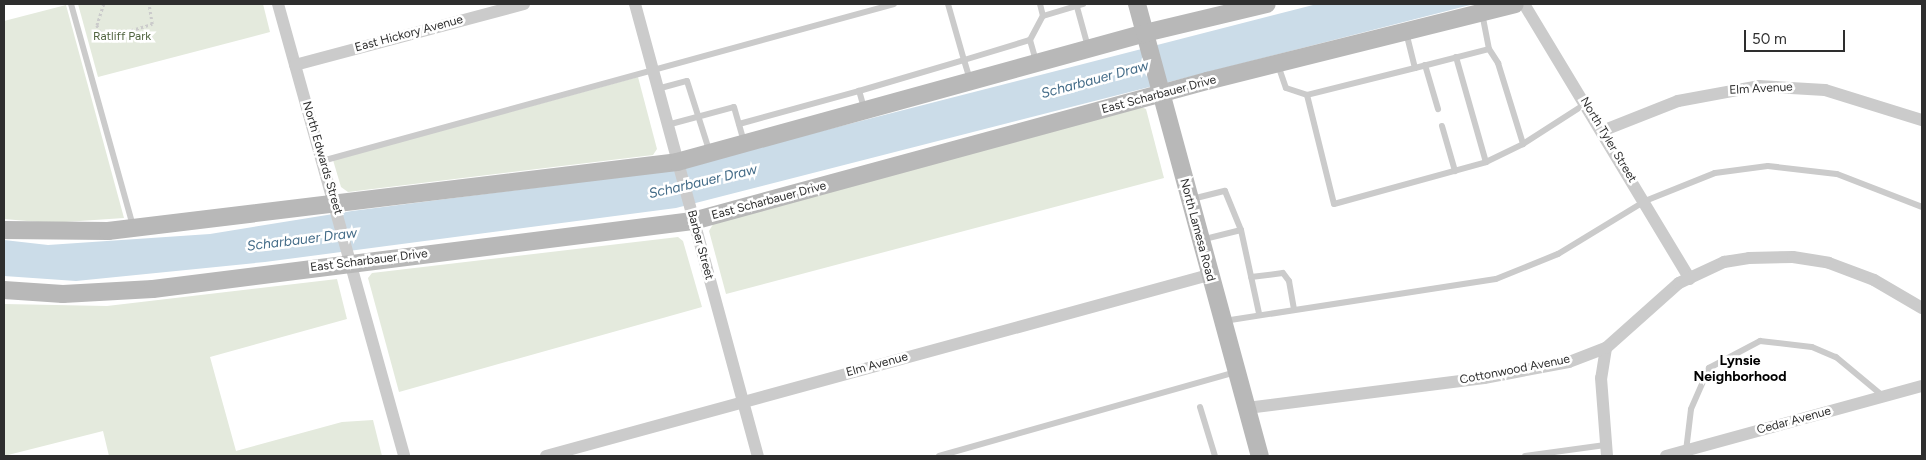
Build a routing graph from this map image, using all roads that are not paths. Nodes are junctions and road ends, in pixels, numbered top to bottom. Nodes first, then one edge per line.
1 (71, 4) edge
2 (278, 4) edge
3 (524, 4) edge
4 (635, 4) edge
5 (894, 4) edge
6 (948, 4) edge
7 (1040, 4) edge
8 (1137, 4) edge
9 (1267, 4) edge
10 (1515, 4) edge
11 (1524, 4) edge
12 (1080, 6) edge
13 (1482, 12) junction
14 (1043, 16) junction
15 (1406, 31) junction
16 (1146, 38) junction
17 (1030, 40) junction
18 (1088, 48) junction
19 (1489, 49) junction
20 (1456, 58) junction
21 (964, 60) junction
22 (1036, 62) junction
23 (1277, 64) junction
24 (295, 65) junction
25 (1425, 65) junction
26 (1415, 68) junction
27 (652, 69) junction
28 (970, 81) junction
29 (657, 89) junction
30 (859, 92) junction
31 (1160, 92) junction
32 (1307, 95) junction
33 (1586, 104) junction
34 (1438, 109) dead end
35 (864, 110) junction
36 (699, 116) junction
37 (1922, 120) edge
38 (739, 124) junction
39 (667, 125) junction
40 (1442, 126) dead end
41 (1602, 131) junction
42 (745, 143) junction
43 (1522, 144) junction
44 (710, 153) junction
45 (322, 161) junction
46 (677, 162) junction
47 (1486, 162) junction
48 (1455, 171) junction
49 (1189, 200) junction
50 (1645, 201) junction
51 (334, 203) junction
52 (1922, 206) edge
53 (693, 221) junction
54 (134, 228) junction
55 (4, 230) edge
56 (1241, 230) junction
57 (1200, 240) junction
58 (352, 263) junction
59 (1209, 275) junction
60 (1251, 278) junction
61 (1690, 279) junction
62 (4, 290) edge
63 (1922, 308) edge
64 (1294, 309) junction
65 (1259, 313) junction
66 (1222, 321) junction
67 (1606, 348) junction
68 (1236, 372) junction
69 (1922, 386) edge
70 (1884, 397) junction
71 (743, 401) junction
72 (1200, 407) dead end
73 (1247, 408) junction
74 (1606, 451) edge
75 (1686, 451) junction
76 (404, 456) edge
77 (546, 456) edge
78 (758, 456) edge
79 (939, 456) edge
80 (1216, 456) edge
81 (1260, 456) edge
82 (1524, 456) edge
83 (1666, 456) edge

1 - 54 lane
2 - 24 street, North Edwards Street
3 - 24 street, East Hickory Avenue
4 - 27 street, Barber Street
5 - 27 lane
6 - 21 lane
7 - 14 lane
8 - 16 main road, North Lamesa Road
9 - 16 main road
10 - 13 main road, East Scharbauer Drive
11 - 33 street, North Tyler Street
12 - 14 lane
12 - 18 lane
13 - 15 main road, East Scharbauer Drive
13 - 19 lane
14 - 17 lane
15 - 23 main road, East Scharbauer Drive
15 - 26 lane
16 - 18 main road
16 - 31 main road, North Lamesa Road
17 - 21 lane
17 - 22 lane
18 - 22 main road
19 - 20 lane
19 - 43 lane
20 - 25 lane
20 - 47 lane
21 - 28 lane
21 - 30 lane
22 - 28 main road
23 - 31 main road, East Scharbauer Drive
23 - 32 lane
24 - 45 street, North Edwards Street
25 - 26 lane
25 - 34 lane
26 - 32 lane
27 - 29 street, Barber Street
27 - 45 lane
28 - 35 main road
29 - 36 lane
29 - 39 street, Barber Street
30 - 35 lane
30 - 38 lane
31 - 49 main road, North Lamesa Road
31 - 53 main road, East Scharbauer Drive
32 - 48 lane
33 - 41 street, North Tyler Street
33 - 43 lane
35 - 42 main road
36 - 38 lane
36 - 39 lane
36 - 44 lane
37 - 41 street, Elm Avenue
38 - 42 lane
39 - 46 street, Barber Street
40 - 48 lane
41 - 50 street, North Tyler Street
42 - 44 main road
43 - 47 lane
44 - 46 main road
45 - 51 street, North Edwards Street
46 - 51 main road
46 - 53 street, Barber Street
47 - 48 lane
49 - 56 lane
49 - 57 main road, North Lamesa Road
50 - 52 lane
50 - 61 street, North Tyler Street
50 - 64 lane
51 - 54 main road
51 - 58 street, North Edwards Street
53 - 58 main road, East Scharbauer Drive
53 - 71 street, Barber Street
54 - 55 main road
56 - 57 lane
56 - 60 lane
57 - 59 main road, North Lamesa Road
58 - 62 main road, East Scharbauer Drive
58 - 76 street, North Edwards Street
59 - 66 main road, North Lamesa Road
59 - 71 street, Elm Avenue
60 - 64 lane
60 - 65 lane
61 - 63 street, Cottonwood Avenue
61 - 67 street, Cottonwood Avenue
64 - 65 lane
65 - 66 lane
66 - 68 main road, North Lamesa Road
67 - 73 street, Cottonwood Avenue
67 - 74 street
68 - 73 main road, North Lamesa Road
68 - 79 lane
69 - 70 street, Cedar Avenue
70 - 75 street, Cedar Avenue
70 - 75 lane
71 - 77 street, Elm Avenue
71 - 78 street, Barber Street
72 - 80 lane
73 - 81 main road, North Lamesa Road
74 - 82 lane
75 - 83 street, Cedar Avenue

